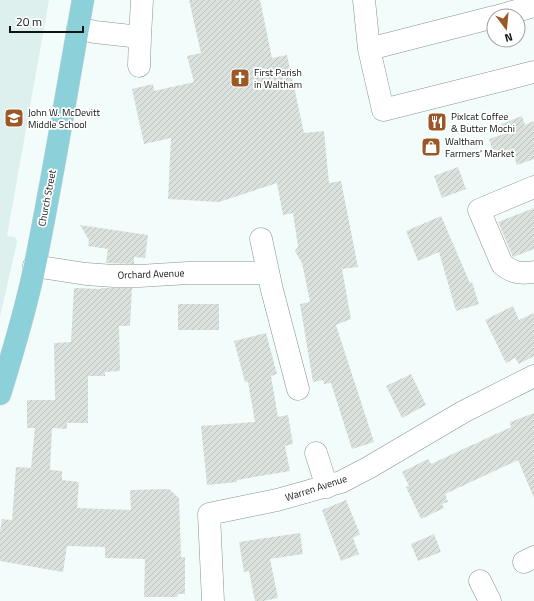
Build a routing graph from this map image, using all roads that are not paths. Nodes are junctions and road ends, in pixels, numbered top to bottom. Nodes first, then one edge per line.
1 (83, 0) edge
2 (142, 0) edge
3 (364, 0) edge
4 (486, 19) edge
5 (78, 28) junction
6 (140, 37) junction
7 (369, 49) junction
8 (139, 66) dead end
9 (534, 72) edge
10 (534, 187) edge
11 (261, 239) dead end
12 (34, 266) junction
13 (534, 272) edge
14 (268, 273) junction
15 (534, 376) edge
16 (298, 388) dead end
17 (0, 394) edge
18 (316, 453) dead end
19 (327, 486) junction
20 (480, 582) dead end
21 (213, 601) edge
22 (490, 601) edge

1 - 5 main road, Church Street
2 - 6 street
3 - 7 street
4 - 7 street
5 - 6 street
5 - 12 main road, Church Street
6 - 8 street
7 - 9 street
10 - 13 street
11 - 14 street
12 - 14 street, Orchard Avenue
12 - 17 main road, Church Street
14 - 16 street
15 - 19 street, Warren Avenue
18 - 19 street
19 - 21 street, Warren Avenue
20 - 22 street

